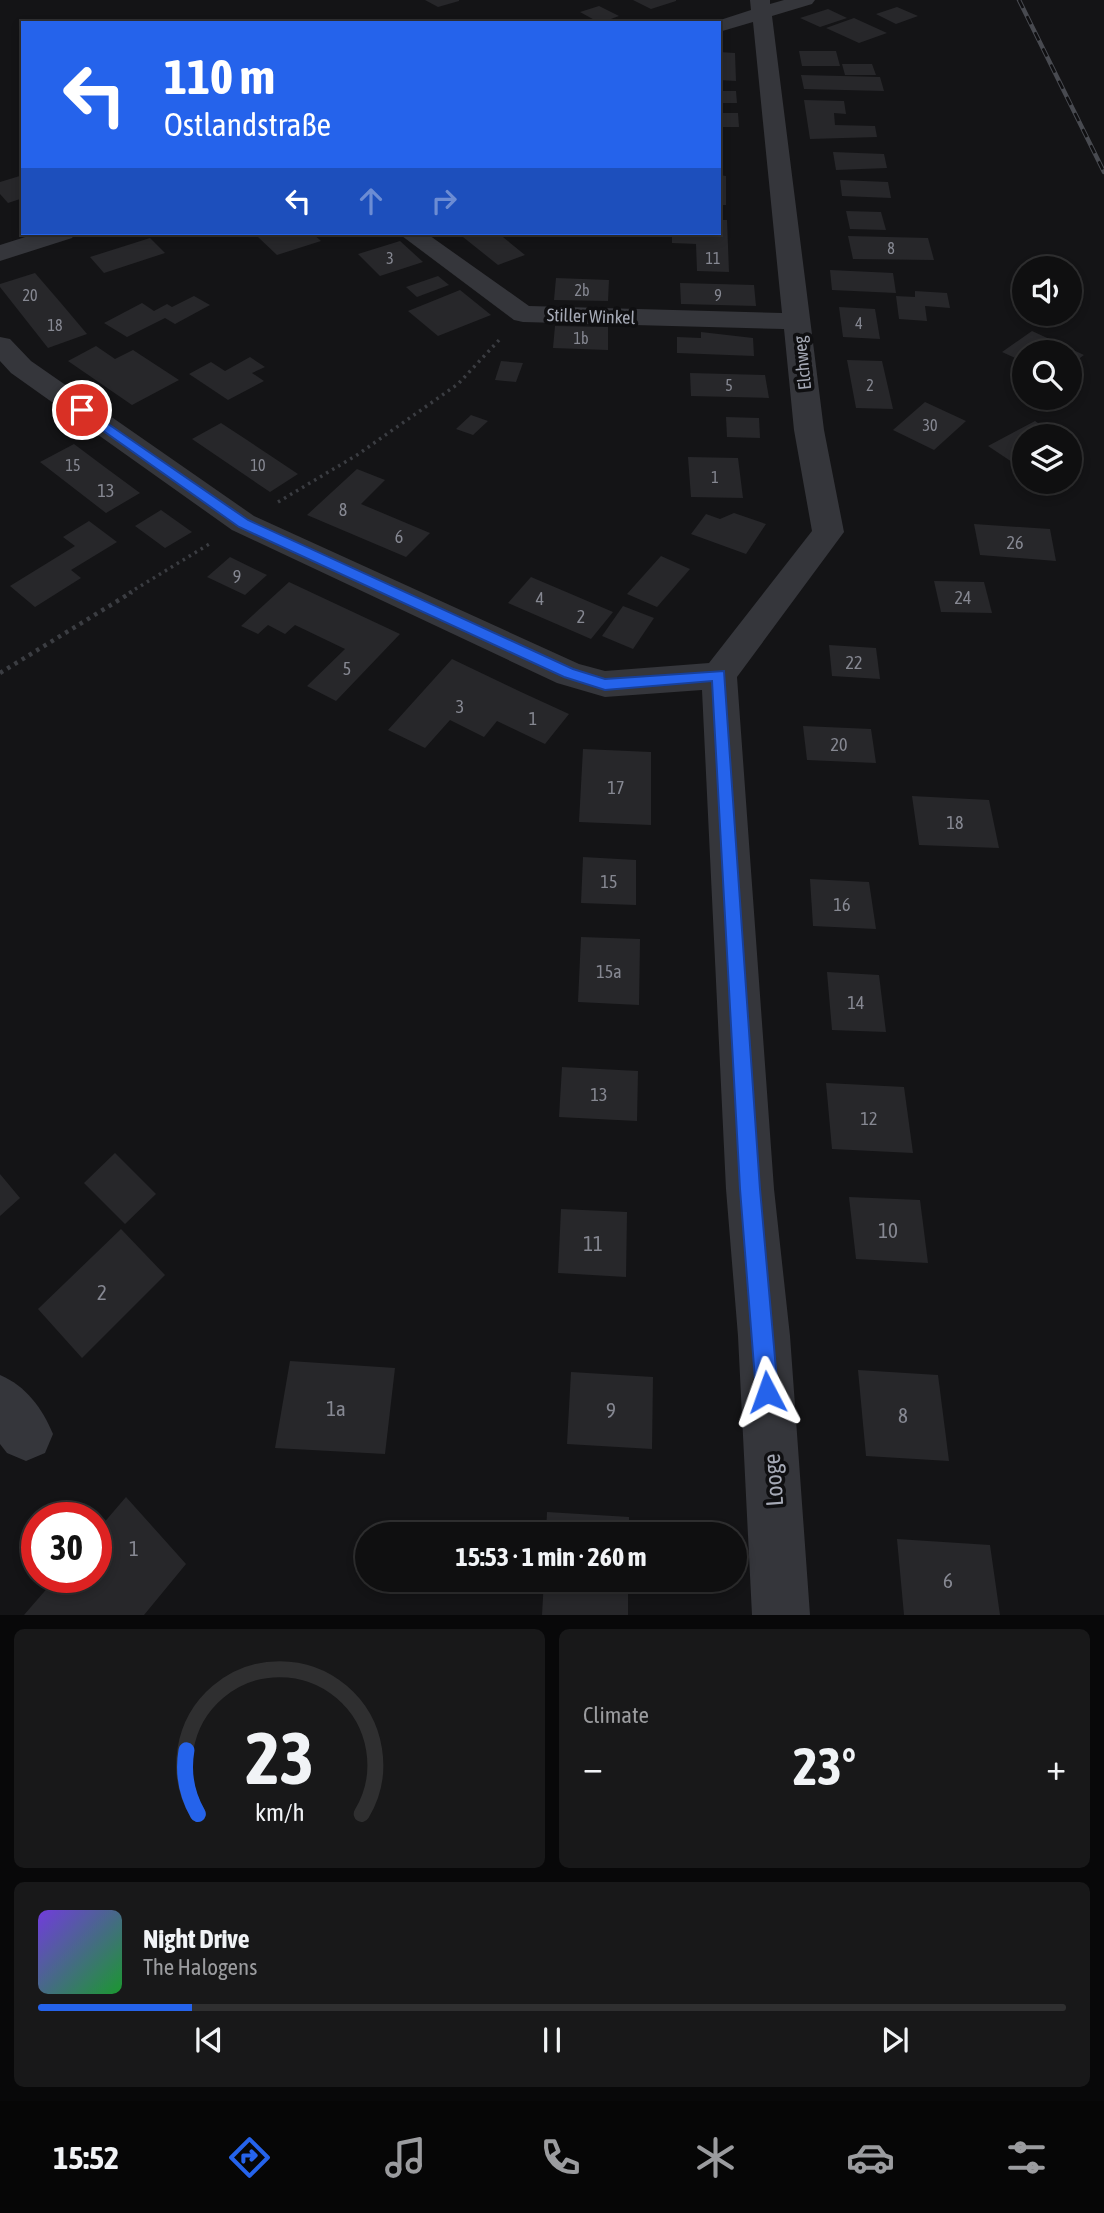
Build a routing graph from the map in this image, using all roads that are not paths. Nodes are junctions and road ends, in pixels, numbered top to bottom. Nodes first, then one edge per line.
1 (806, 0) edge
2 (760, 7) edge
3 (721, 25) edge
4 (58, 235) edge
5 (413, 235) edge
6 (0, 253) edge
7 (798, 321) junction
8 (0, 345) edge
9 (719, 675) junction
10 (781, 1615) edge

1 - 2 street
2 - 3 street
2 - 7 street, Elchweg
4 - 6 street
5 - 7 street, Stiller Winkel
7 - 9 street, Elchweg
8 - 9 street
9 - 10 street, Looge

